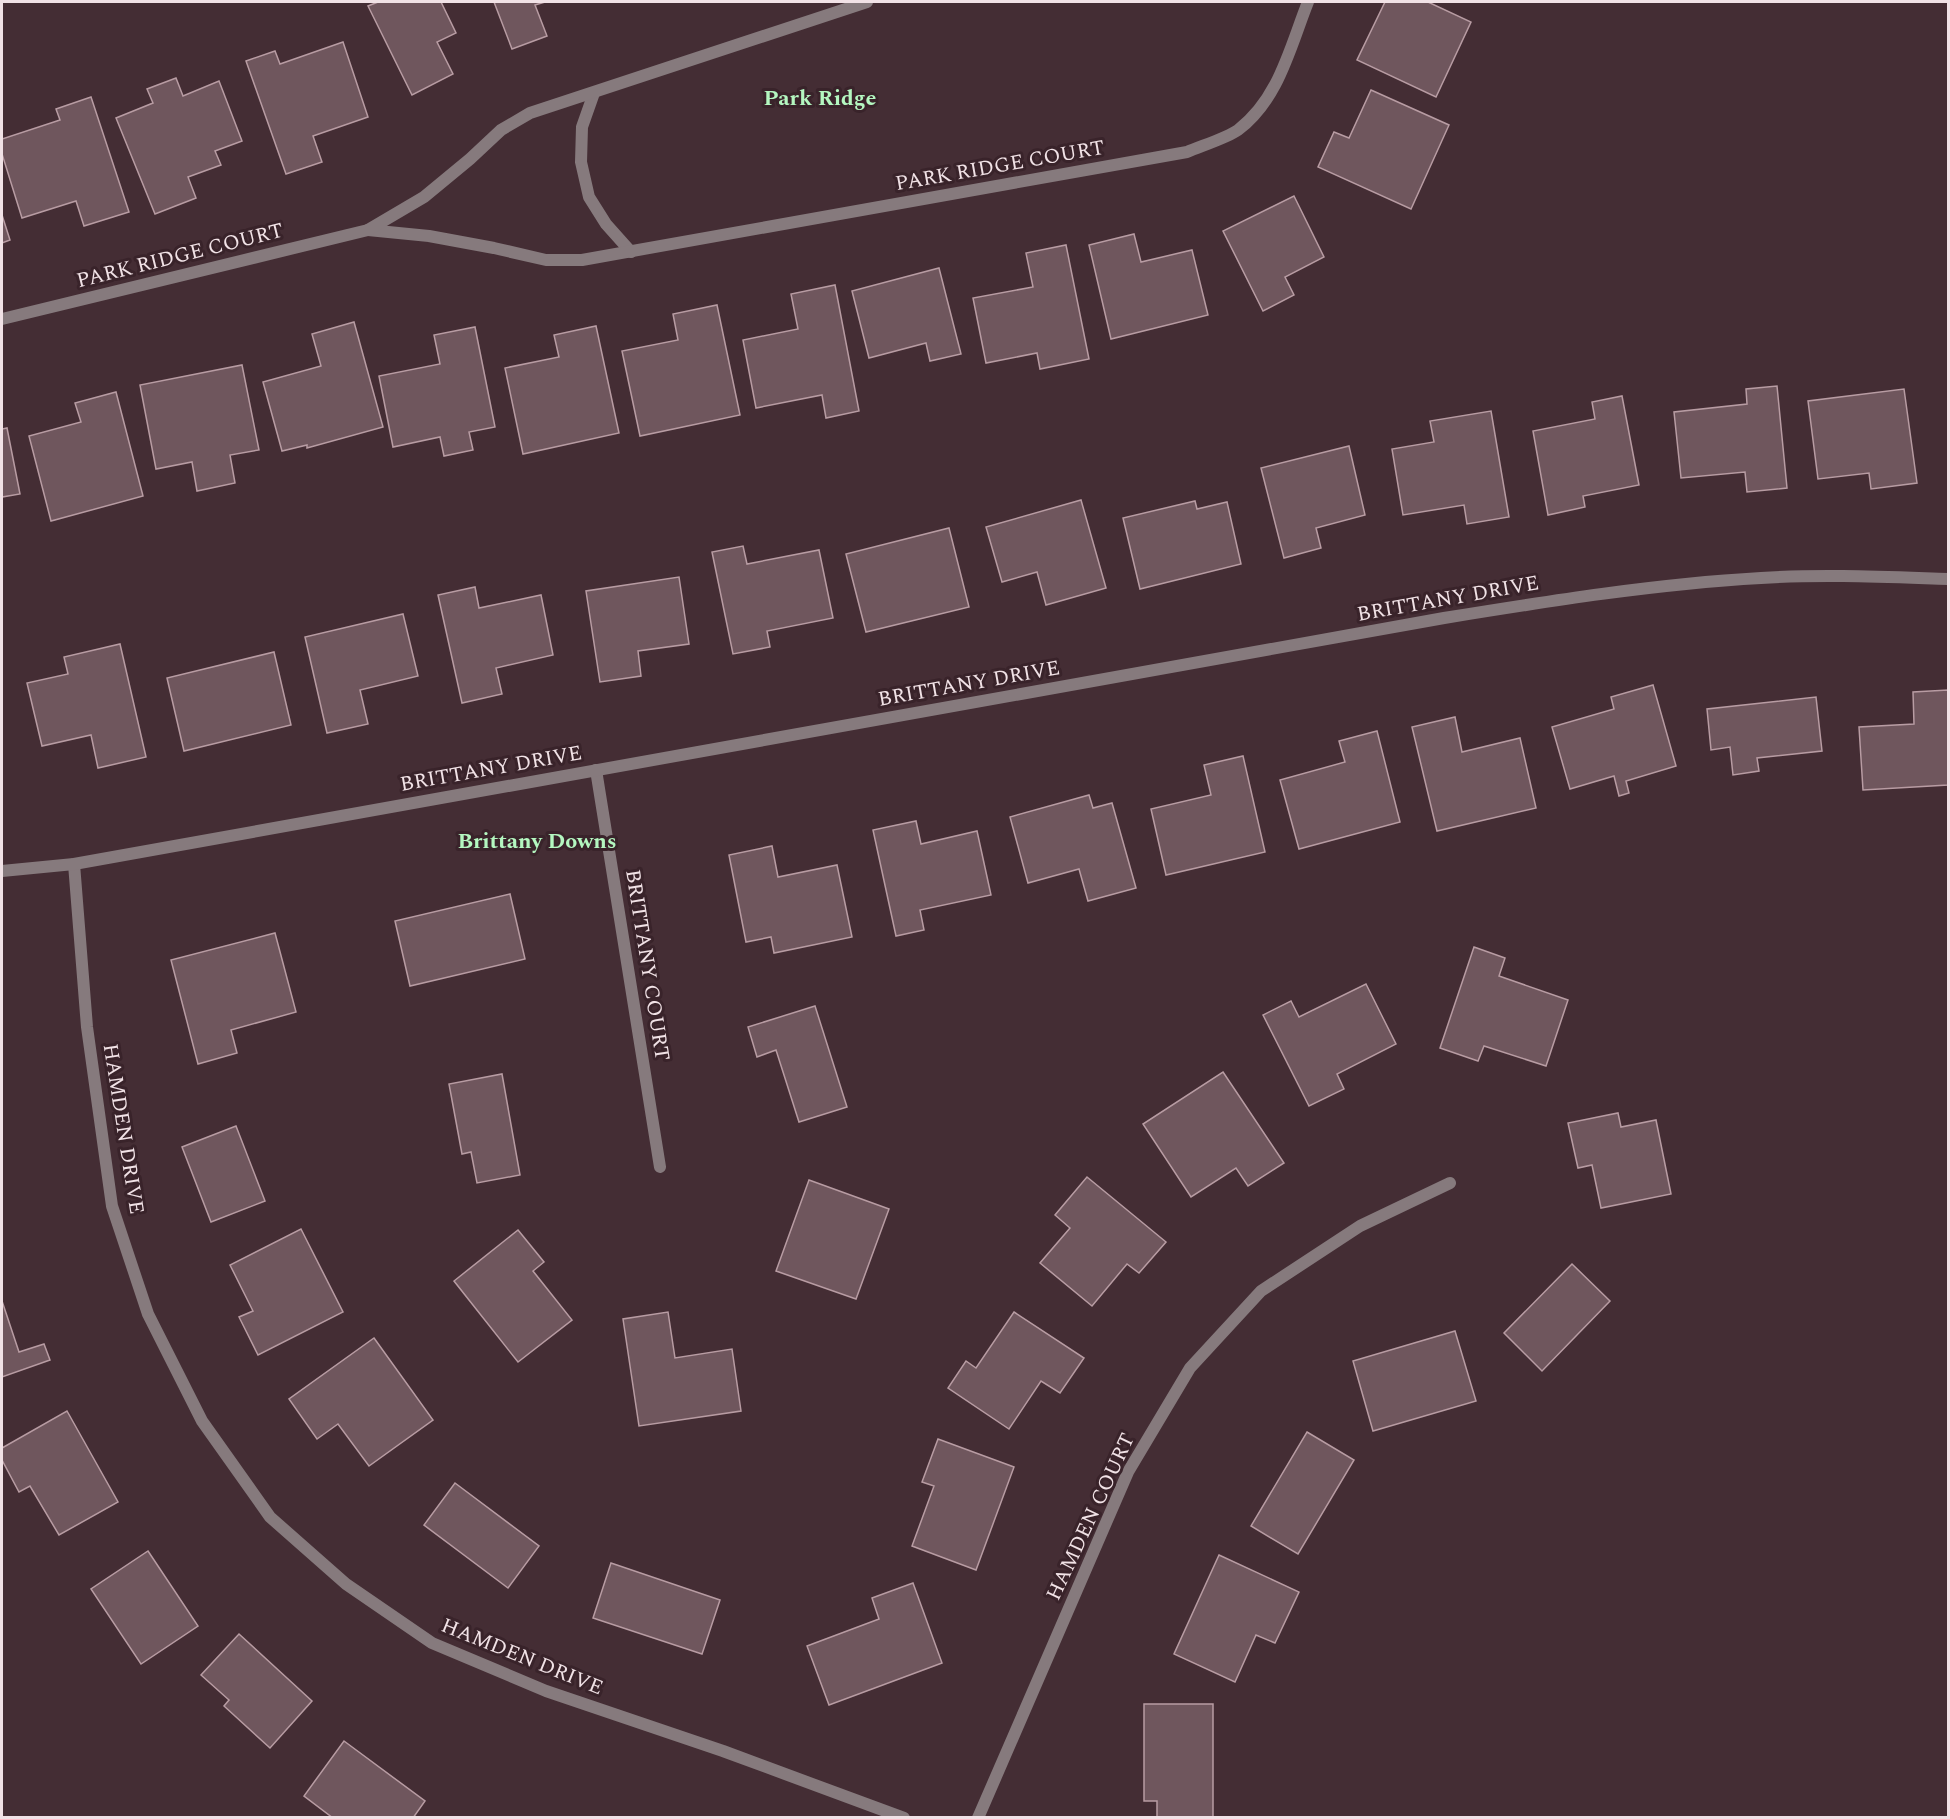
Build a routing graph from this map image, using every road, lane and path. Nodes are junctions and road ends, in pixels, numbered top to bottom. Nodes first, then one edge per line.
1 (867, 2) edge
2 (1308, 2) edge
3 (1301, 8) edge
4 (594, 93) junction
5 (368, 230) junction
6 (632, 252) junction
7 (2, 319) edge
8 (1948, 579) edge
9 (596, 770) junction
10 (74, 864) junction
11 (2, 871) edge
12 (660, 1167) dead end
13 (1450, 1183) dead end
14 (904, 1818) edge
15 (978, 1818) edge

1 - 4 street, PARK RIDGE COURT
2 - 3 street, PARK RIDGE COURT
3 - 6 street, PARK RIDGE COURT
4 - 5 street, PARK RIDGE COURT
4 - 6 street
5 - 6 street, PARK RIDGE COURT
5 - 7 street, PARK RIDGE COURT
8 - 9 street, BRITTANY DRIVE
9 - 10 street, BRITTANY DRIVE
9 - 12 street, BRITTANY COURT
10 - 11 street, BRITTANY DRIVE
10 - 14 street, HAMDEN DRIVE
13 - 15 street, HAMDEN COURT

